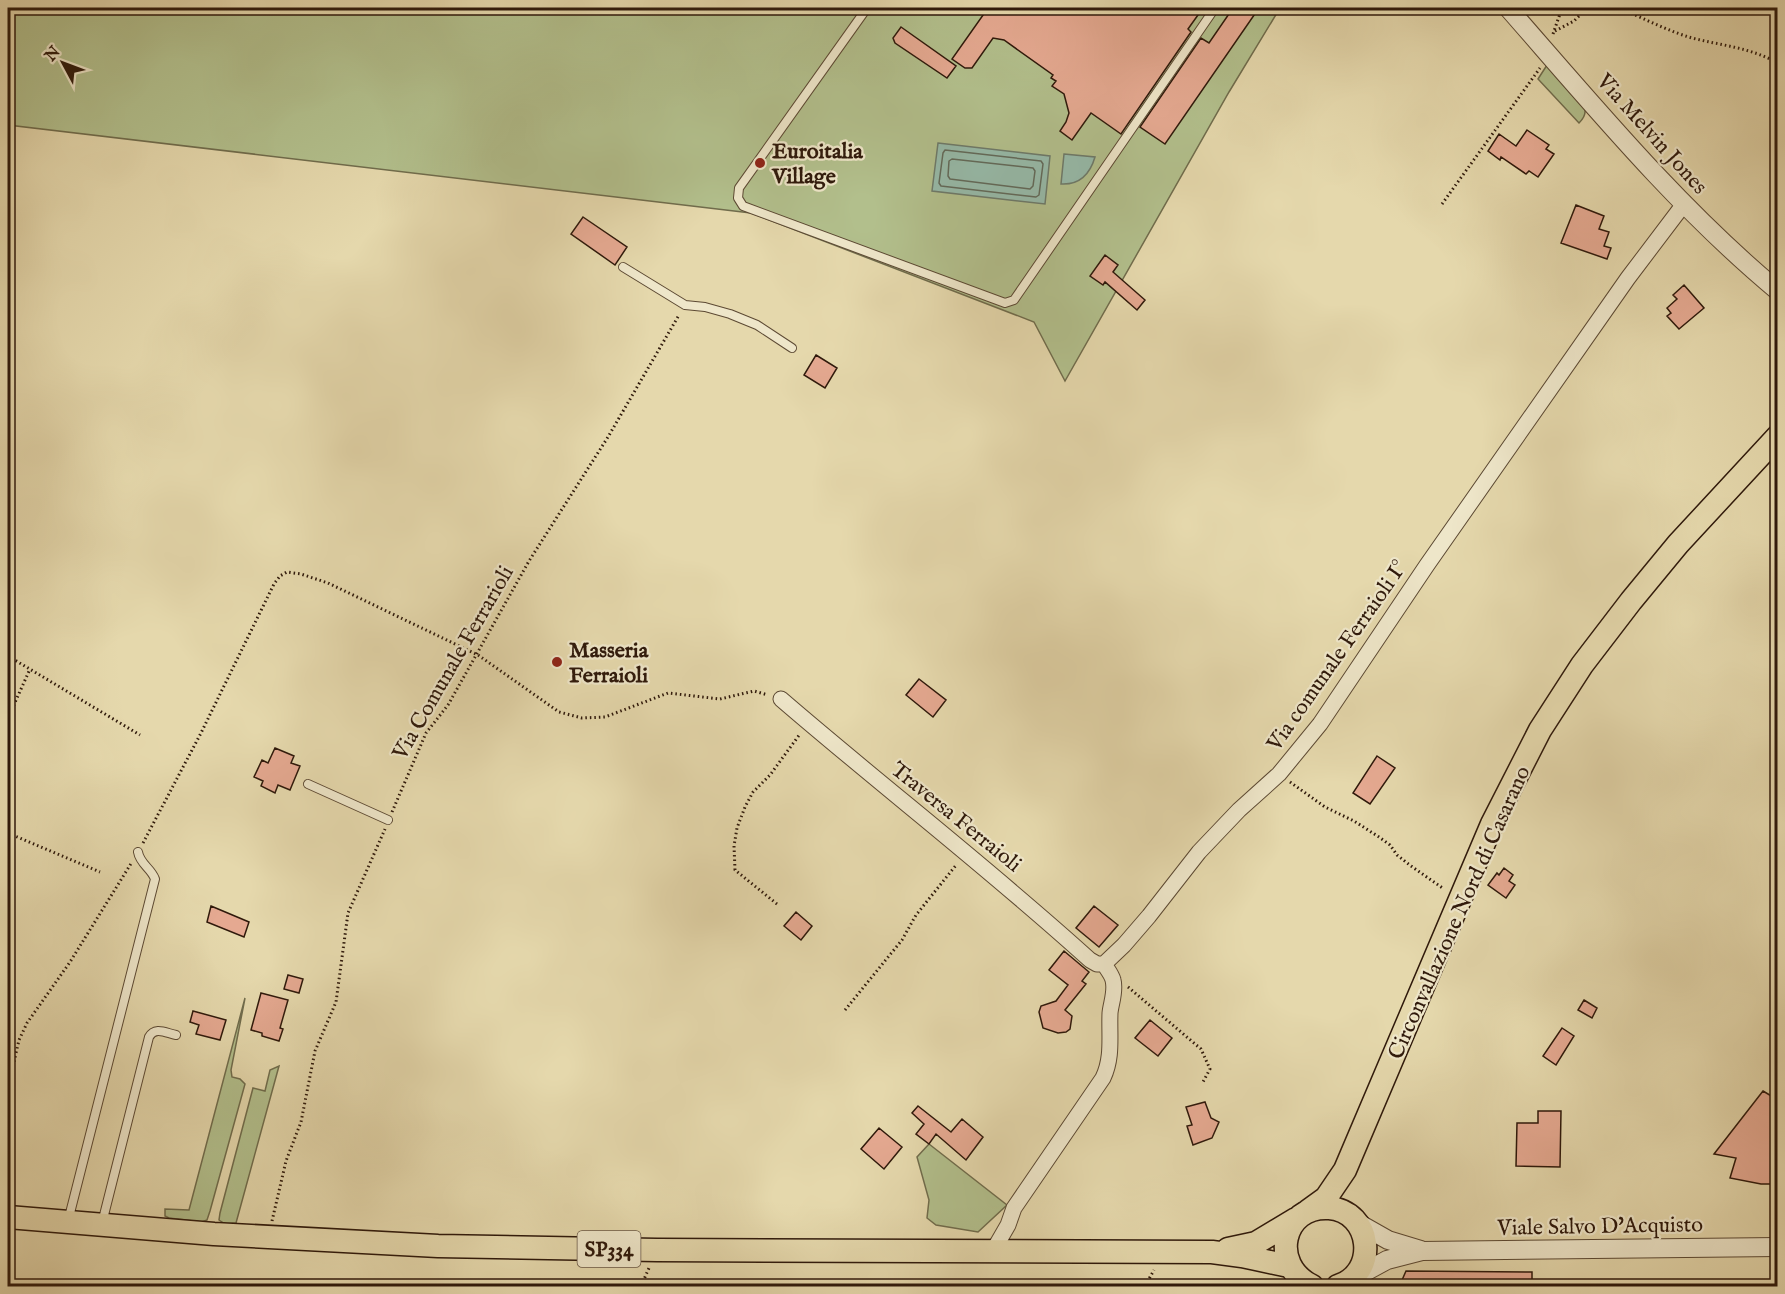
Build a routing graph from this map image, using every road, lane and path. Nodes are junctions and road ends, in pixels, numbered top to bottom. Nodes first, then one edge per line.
1 (867, 8) edge
2 (1215, 8) edge
3 (1508, 8) edge
4 (1562, 8) edge
5 (1587, 8) edge
6 (1619, 8) edge
7 (1554, 31) junction
8 (1548, 52) junction
9 (1772, 60) dead end
10 (1442, 204) dead end
11 (1684, 204) junction
12 (622, 267) dead end
13 (1775, 287) edge
14 (685, 305) junction
15 (792, 348) dead end
16 (1775, 437) edge
17 (478, 655) junction
18 (8, 656) edge
19 (30, 669) junction
20 (781, 699) joint
21 (8, 718) edge
22 (808, 723) junction
23 (140, 735) dead end
24 (1279, 774) junction
25 (308, 784) dead end
26 (388, 820) junction
27 (8, 833) edge
28 (138, 852) junction
29 (965, 853) junction
30 (100, 872) dead end
31 (1444, 889) dead end
32 (777, 904) dead end
33 (1104, 964) junction
34 (1113, 979) junction
35 (845, 1010) dead end
36 (176, 1035) dead end
37 (1203, 1082) dead end
38 (8, 1088) edge
39 (1346, 1170) junction
40 (1304, 1214) junction
41 (8, 1217) edge
42 (1355, 1220) junction
43 (67, 1222) junction
44 (102, 1225) junction
45 (268, 1237) junction
46 (1778, 1247) edge
47 (993, 1251) junction
48 (1422, 1251) junction
49 (1212, 1252) junction
50 (1298, 1278) edge
51 (1344, 1284) edge

1 - 2 lane
3 - 8 street, Via Melvin Jones
4 - 7 path
5 - 7 path
6 - 9 path
7 - 8 path
8 - 10 path
8 - 11 street, Via Melvin Jones
11 - 13 street, Via Melvin Jones
11 - 24 street, Via comunale Ferraioli I°
12 - 14 lane
14 - 15 lane
14 - 17 path, Via Comunale Ferrarioli
16 - 39 main road, Circonvallazione Nord di Casarano
17 - 20 path
17 - 26 path, Via Comunale Ferrarioli
17 - 28 path
18 - 19 path
19 - 21 path
19 - 23 path
20 - 22 street, Traversa Ferraioli
22 - 29 street, Traversa Ferraioli
22 - 32 path
24 - 31 path
24 - 33 street, Via comunale Ferraioli I°
25 - 26 lane
26 - 45 path, Via Comunale Ferrarioli
27 - 30 path
28 - 38 path
28 - 43 lane
29 - 33 street, Traversa Ferraioli
29 - 35 path
33 - 34 street
34 - 37 path
34 - 47 street
36 - 44 lane
39 - 40 main road
39 - 42 main road
40 - 42 main road
40 - 49 main road
40 - 50 main road
41 - 43 main road, SP334
42 - 48 street, Viale Salvo D'Acquisto
42 - 51 main road
43 - 44 main road, SP334
44 - 45 main road, SP334
45 - 47 main road, SP334
46 - 48 street, Viale Salvo D'Acquisto
47 - 49 main road, SP334
48 - 51 street, Viale Salvo D'Acquisto
49 - 50 main road

